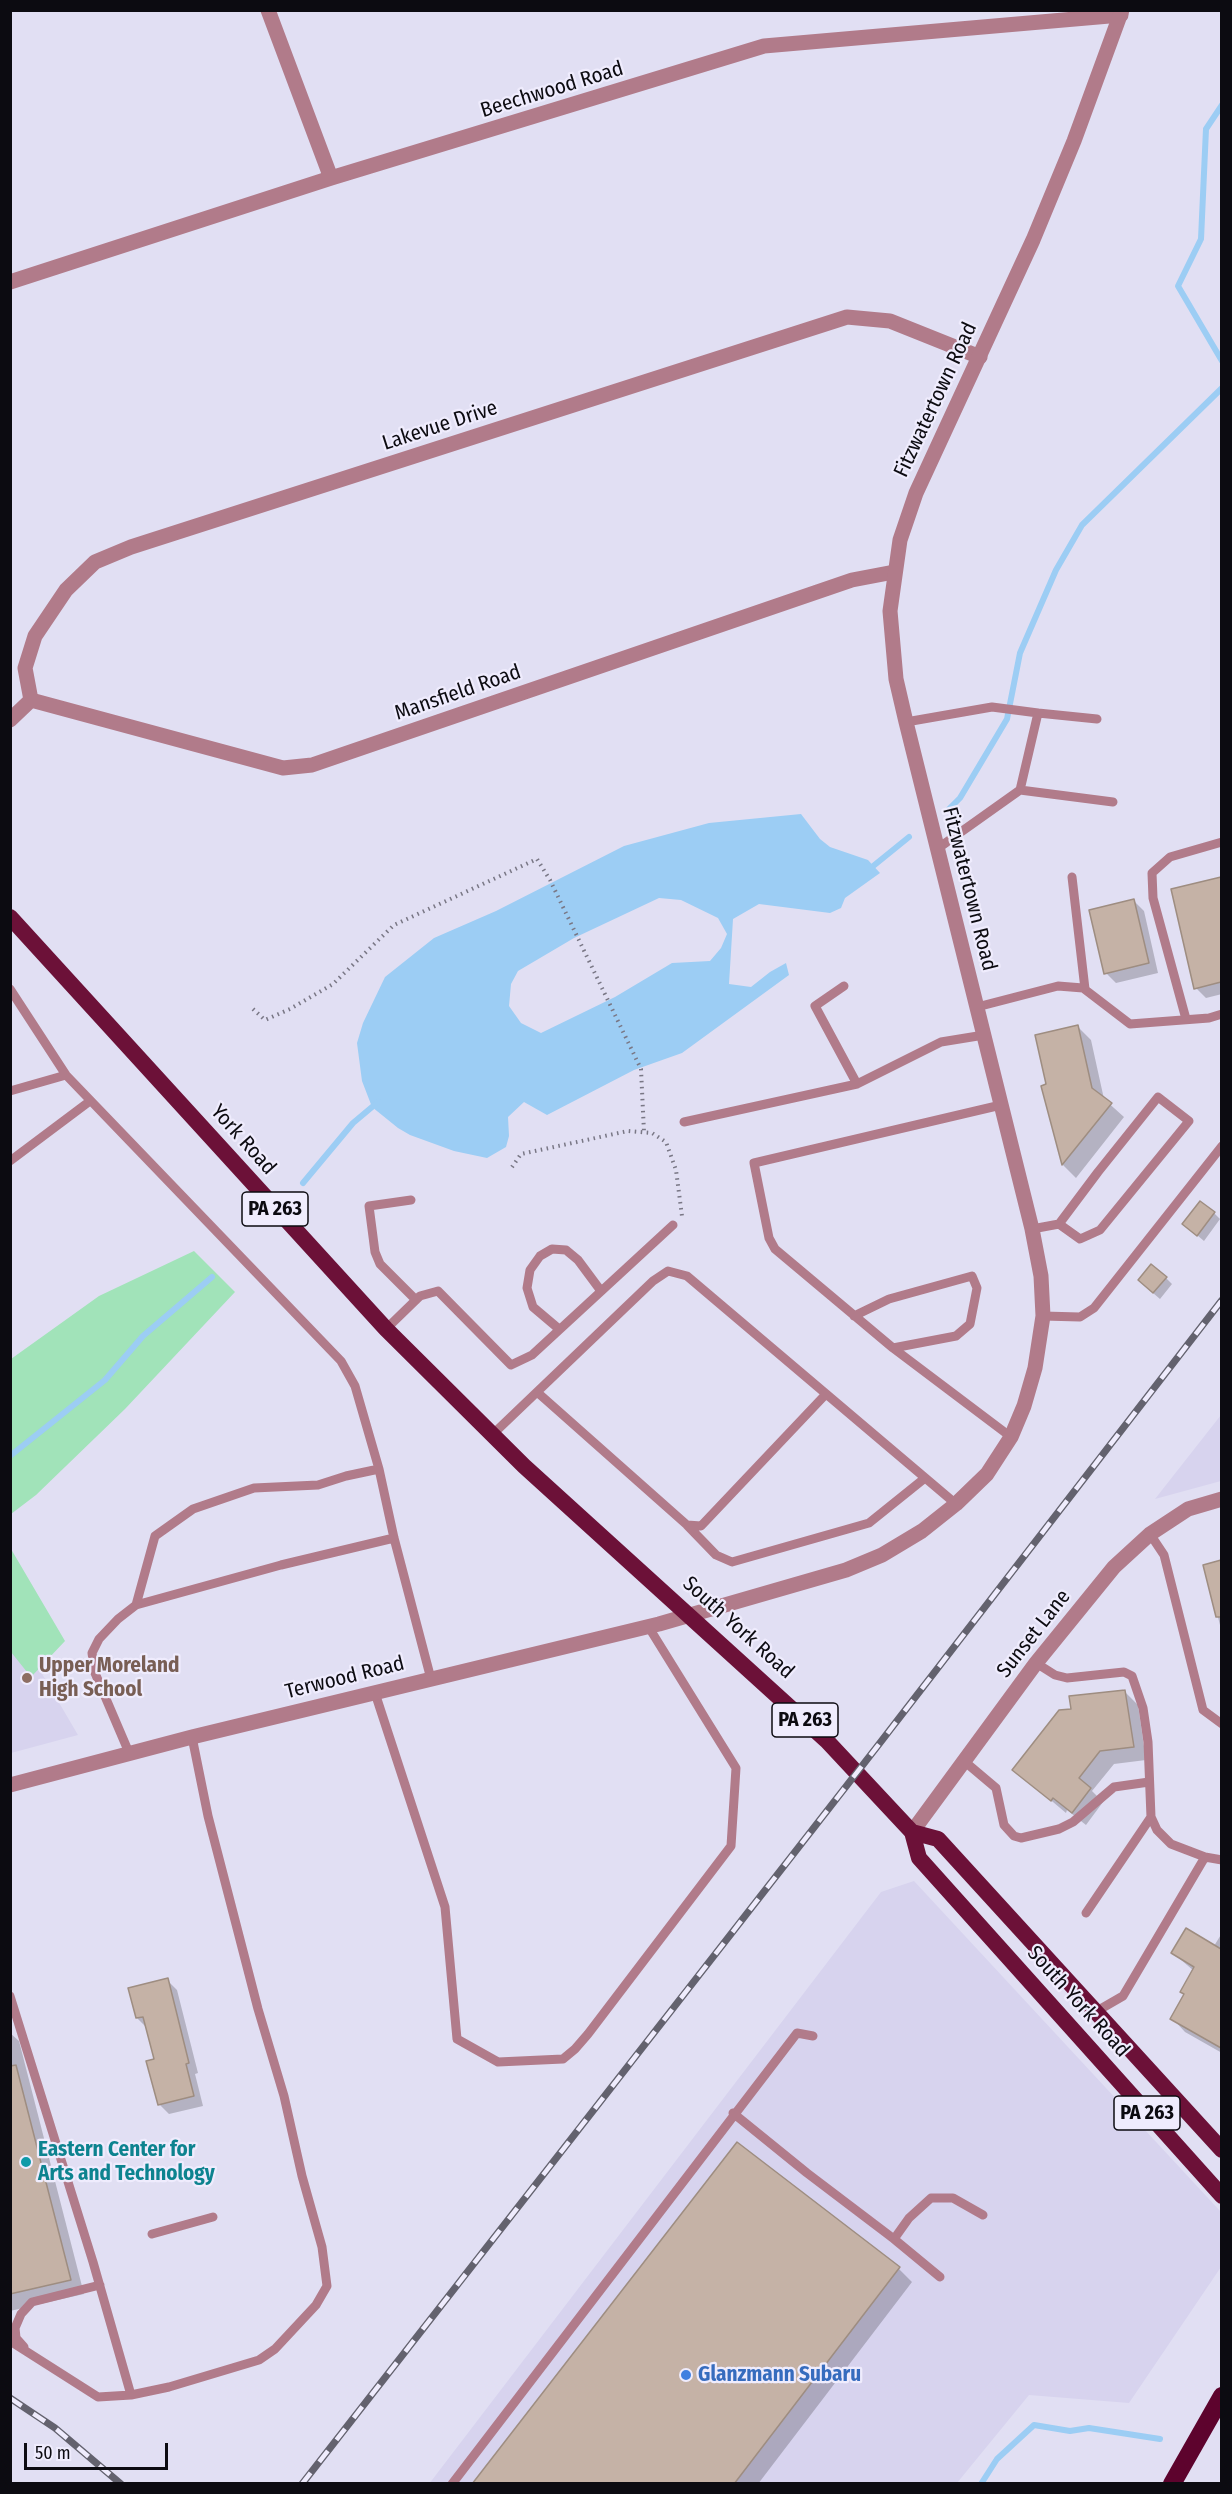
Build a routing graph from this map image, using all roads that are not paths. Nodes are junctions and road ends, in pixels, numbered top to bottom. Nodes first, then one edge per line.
1 (268, 10) edge
2 (1121, 13) edge
3 (331, 178) junction
4 (10, 282) edge
5 (980, 357) junction
6 (894, 572) junction
7 (31, 700) junction
8 (1033, 711) junction
9 (1097, 719) dead end
10 (10, 720) edge
11 (906, 722) junction
12 (1020, 790) junction
13 (1113, 802) dead end
14 (1221, 842) edge
15 (937, 849) junction
16 (1072, 877) dead end
17 (10, 917) edge
18 (844, 986) dead end
19 (10, 989) edge
20 (1085, 989) junction
21 (977, 1007) junction
22 (1221, 1014) edge
23 (1186, 1019) junction
24 (984, 1035) junction
25 (66, 1075) junction
26 (856, 1084) junction
27 (10, 1091) edge
28 (90, 1101) junction
29 (1001, 1105) junction
30 (684, 1122) dead end
31 (1221, 1146) edge
32 (10, 1161) edge
33 (411, 1200) dead end
34 (1059, 1224) junction
35 (673, 1225) road end
36 (1032, 1228) junction
37 (601, 1291) junction
38 (416, 1300) junction
39 (854, 1316) junction
40 (1043, 1316) junction
41 (386, 1329) junction
42 (559, 1329) junction
43 (893, 1348) junction
44 (537, 1392) junction
45 (826, 1394) junction
46 (492, 1435) junction
47 (1011, 1437) junction
48 (379, 1469) junction
49 (925, 1478) junction
50 (551, 1490) joint
51 (1221, 1499) edge
52 (956, 1504) junction
53 (687, 1525) junction
54 (1149, 1534) junction
55 (394, 1538) junction
56 (136, 1605) junction
57 (691, 1615) junction
58 (648, 1626) junction
59 (1036, 1663) junction
60 (431, 1679) junction
61 (375, 1693) junction
62 (1221, 1724) edge
63 (192, 1737) junction
64 (130, 1755) junction
65 (964, 1761) junction
66 (1149, 1782) junction
67 (10, 1785) edge
68 (1150, 1817) junction
69 (912, 1832) junction
70 (1205, 1857) junction
71 (1221, 1860) edge
72 (1086, 1913) dead end
73 (10, 1996) edge
74 (1097, 2012) junction
75 (813, 2036) dead end
76 (733, 2113) junction
77 (1221, 2150) edge
78 (1221, 2196) edge
79 (983, 2215) dead end
80 (213, 2217) dead end
81 (152, 2234) dead end
82 (894, 2239) junction
83 (940, 2277) dead end
84 (100, 2285) junction
85 (10, 2341) edge
86 (29, 2353) junction
87 (131, 2396) junction
88 (1221, 2396) edge
89 (452, 2484) edge
90 (1172, 2484) edge

1 - 3 street
2 - 3 street, Beechwood Road
2 - 5 street, Fitzwatertown Road
3 - 4 street, Beechwood Road
5 - 6 street, Fitzwatertown Road
5 - 7 street, Lakevue Drive
6 - 7 street, Mansfield Road
6 - 11 street, Fitzwatertown Road
7 - 10 street
8 - 9 lane
8 - 11 lane
8 - 12 lane
11 - 15 street, Fitzwatertown Road
12 - 13 lane
12 - 15 lane
14 - 23 lane
15 - 21 street, Fitzwatertown Road
16 - 20 lane
17 - 41 highway, York Road / PA 263
18 - 26 lane
19 - 25 lane
20 - 21 lane
20 - 23 lane
21 - 24 street, Fitzwatertown Road
22 - 23 lane
24 - 26 lane
24 - 29 street, Fitzwatertown Road
25 - 27 lane
25 - 28 lane
26 - 30 lane
28 - 32 lane
28 - 48 lane
29 - 36 street, Fitzwatertown Road
29 - 39 lane
31 - 40 lane
33 - 38 lane
34 - 34 lane
34 - 36 lane
35 - 37 lane
36 - 40 street, Fitzwatertown Road
37 - 42 lane
37 - 42 lane
38 - 41 lane
38 - 42 lane
39 - 43 lane
39 - 43 lane
40 - 47 street, Fitzwatertown Road
41 - 46 highway, York Road / PA 263
43 - 47 lane
44 - 45 lane
44 - 46 lane
44 - 53 lane
45 - 49 lane
45 - 53 lane
46 - 50 highway, York Road / PA 263
47 - 52 street, Fitzwatertown Road
48 - 55 lane
48 - 56 lane
49 - 52 lane
49 - 53 lane
50 - 57 highway, South York Road / PA 263
51 - 54 street, Sunset Lane
52 - 57 street, Fitzwatertown Road
54 - 59 street, Sunset Lane
54 - 62 lane
55 - 56 lane
55 - 60 lane
56 - 64 lane
57 - 58 street, Terwood Road
57 - 69 highway, South York Road / PA 263
58 - 60 street, Terwood Road
58 - 61 lane
59 - 65 street, Sunset Lane
59 - 66 lane
60 - 61 street, Terwood Road
61 - 63 street, Terwood Road
63 - 64 street, Terwood Road
63 - 87 lane
64 - 67 street, Terwood Road
65 - 66 lane
65 - 69 street, Sunset Lane
66 - 68 lane
68 - 70 lane
68 - 72 lane
69 - 74 highway, South York Road / PA 263
69 - 78 highway, South York Road / PA 263
70 - 71 lane
70 - 74 lane
73 - 84 lane
74 - 77 highway, South York Road / PA 263
75 - 76 lane
76 - 82 lane
76 - 89 lane
79 - 82 lane
80 - 81 lane
82 - 83 lane
84 - 86 lane
84 - 87 lane
85 - 86 lane
86 - 87 lane
88 - 90 highway

